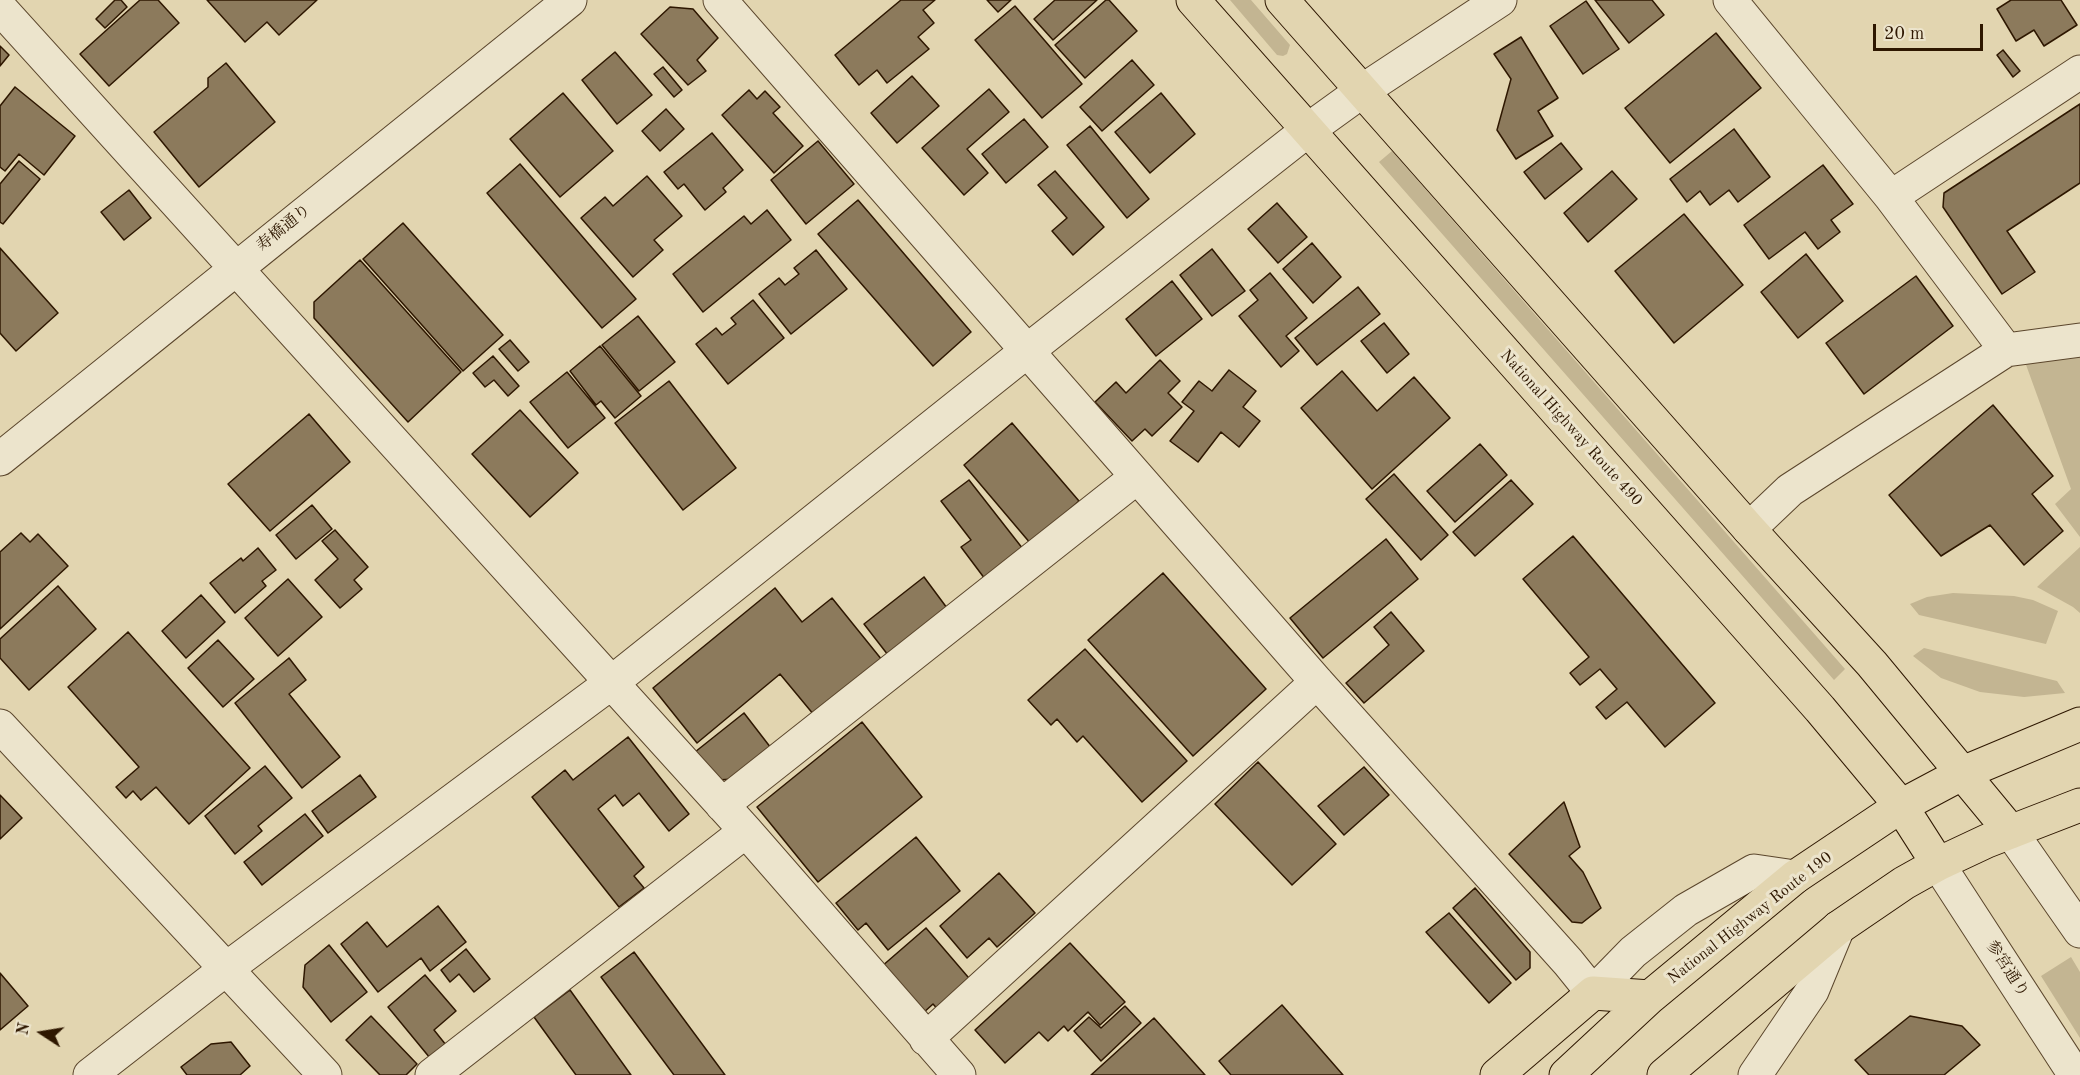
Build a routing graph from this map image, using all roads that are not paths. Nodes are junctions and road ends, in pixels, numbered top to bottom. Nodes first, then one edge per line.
1 (570, 0) edge
2 (720, 0) edge
3 (1193, 0) edge
4 (1282, 0) edge
5 (1500, 0) edge
6 (1730, 0) edge
7 (0, 8) edge
8 (2080, 72) edge
9 (1362, 91) junction
10 (1308, 130) junction
11 (1891, 197) junction
12 (234, 268) junction
13 (2080, 340) edge
14 (2006, 350) junction
15 (1027, 351) junction
16 (0, 459) edge
17 (1137, 477) junction
18 (1749, 529) junction
19 (1317, 682) junction
20 (611, 683) junction
21 (2080, 724) edge
22 (0, 726) edge
23 (1963, 773) junction
24 (722, 805) junction
25 (2080, 805) edge
26 (1901, 806) junction
27 (746, 831) junction
28 (2011, 832) junction
29 (1938, 864) junction
30 (1795, 877) junction
31 (1838, 928) junction
32 (2080, 931) edge
33 (226, 969) junction
34 (1593, 993) junction
35 (1650, 997) junction
36 (926, 1039) junction
37 (1575, 1066) edge
38 (90, 1075) edge
39 (326, 1075) edge
40 (432, 1075) edge
41 (959, 1075) edge
42 (1497, 1075) edge
43 (1664, 1075) edge
44 (1755, 1075) edge
45 (2075, 1075) edge

1 - 12 street, 寿橋通り
2 - 15 street
3 - 10 highway, National Highway Route 490
4 - 9 highway
5 - 9 street
6 - 11 street
7 - 12 street
8 - 11 street
9 - 10 street
9 - 18 highway
10 - 15 street
10 - 26 highway, National Highway Route 490
11 - 14 street
12 - 16 street, 寿橋通り
12 - 20 street
13 - 14 street
14 - 18 street
15 - 17 street
15 - 20 street
17 - 19 street
17 - 24 street
18 - 23 highway
19 - 34 street
19 - 36 street
20 - 24 street
20 - 33 street
21 - 23 highway, National Highway Route 190
22 - 33 street
23 - 26 highway, National Highway Route 190
23 - 28 highway
24 - 27 street
25 - 28 highway
26 - 29 highway, National Highway Route 490
26 - 30 highway, National Highway Route 190
27 - 36 street
27 - 40 street
28 - 29 highway
28 - 32 street
29 - 31 highway
29 - 45 street, 参宮通り
30 - 34 street
30 - 35 highway, National Highway Route 190
31 - 43 highway
31 - 44 street
33 - 38 street
33 - 39 street
34 - 35 highway
34 - 37 highway
34 - 42 highway
35 - 37 highway, National Highway Route 190
36 - 41 street

